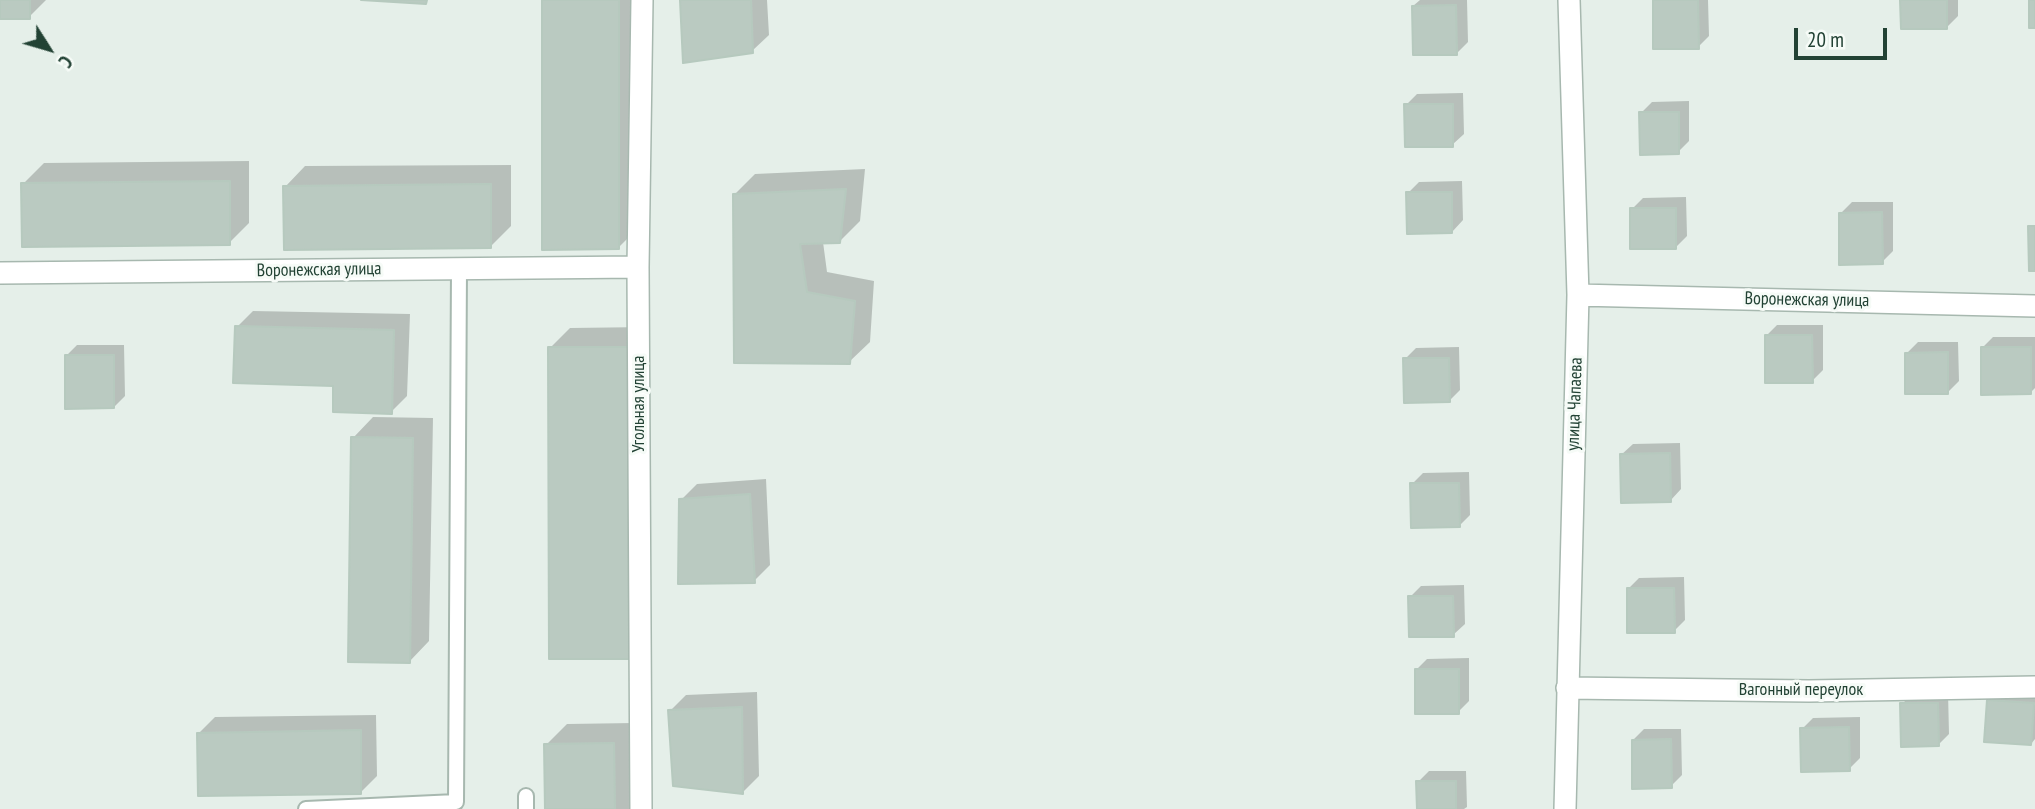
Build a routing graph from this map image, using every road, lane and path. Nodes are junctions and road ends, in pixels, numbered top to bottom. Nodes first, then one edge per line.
1 (642, 0) edge
2 (1569, 0) edge
3 (638, 267) junction
4 (458, 269) junction
5 (0, 273) edge
6 (1578, 295) junction
7 (2035, 306) edge
8 (2035, 687) edge
9 (1567, 688) junction
10 (306, 809) edge
11 (641, 809) edge
12 (1565, 809) edge

1 - 3 street, Угольная улица
2 - 6 street, улица Чапаева
3 - 4 street, Воронежская улица
3 - 11 street, Угольная улица
4 - 5 street, Воронежская улица
4 - 10 lane
6 - 7 street, Воронежская улица
6 - 9 street, улица Чапаева
8 - 9 street, Вагонный переулок
9 - 12 street, улица Чапаева

